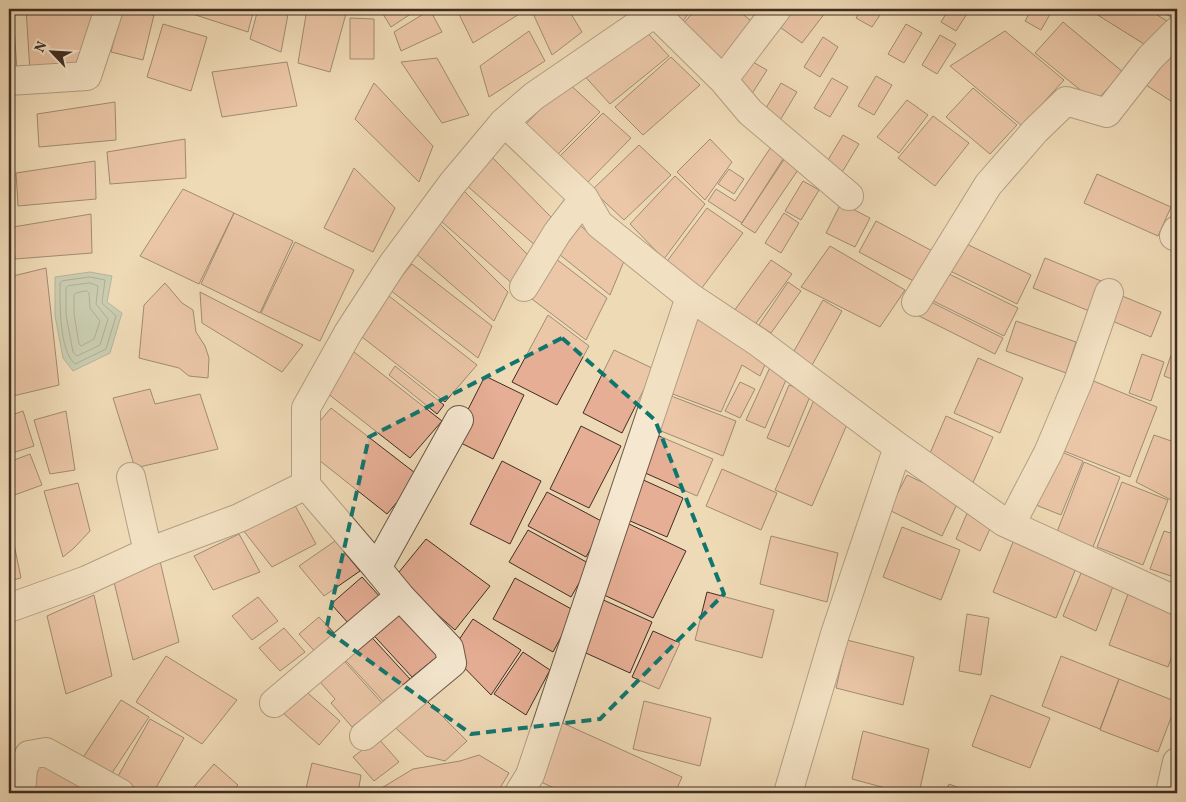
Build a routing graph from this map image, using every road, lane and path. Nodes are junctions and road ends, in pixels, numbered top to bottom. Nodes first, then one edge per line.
1 (109, 9) edge
2 (777, 9) edge
3 (1177, 31) edge
4 (723, 80) junction
5 (9, 81) edge
6 (504, 122) junction
7 (849, 196) dead end
8 (584, 198) junction
9 (524, 288) dead end
10 (1109, 293) dead end
11 (690, 297) junction
12 (916, 302) dead end
13 (459, 420) dead end
14 (898, 447) junction
15 (130, 477) dead end
16 (306, 485) junction
17 (1011, 524) junction
18 (148, 552) junction
19 (377, 568) junction
20 (400, 596) junction
21 (1177, 600) edge
22 (9, 608) edge
23 (274, 703) dead end
24 (364, 736) dead end
25 (1177, 762) edge
26 (21, 793) edge
27 (120, 793) edge
28 (518, 793) edge
29 (788, 793) edge
30 (1170, 793) edge

1 - 5 street
2 - 4 street
3 - 12 street
4 - 6 street
4 - 7 street
6 - 8 street
6 - 16 street
8 - 9 street
8 - 11 street
10 - 17 street
11 - 14 street
11 - 28 street
13 - 19 street
14 - 17 street
14 - 29 street
15 - 18 street
16 - 18 street
16 - 19 street
17 - 21 street
18 - 22 street
19 - 20 street
20 - 23 street
20 - 24 street
25 - 30 street
26 - 27 street

